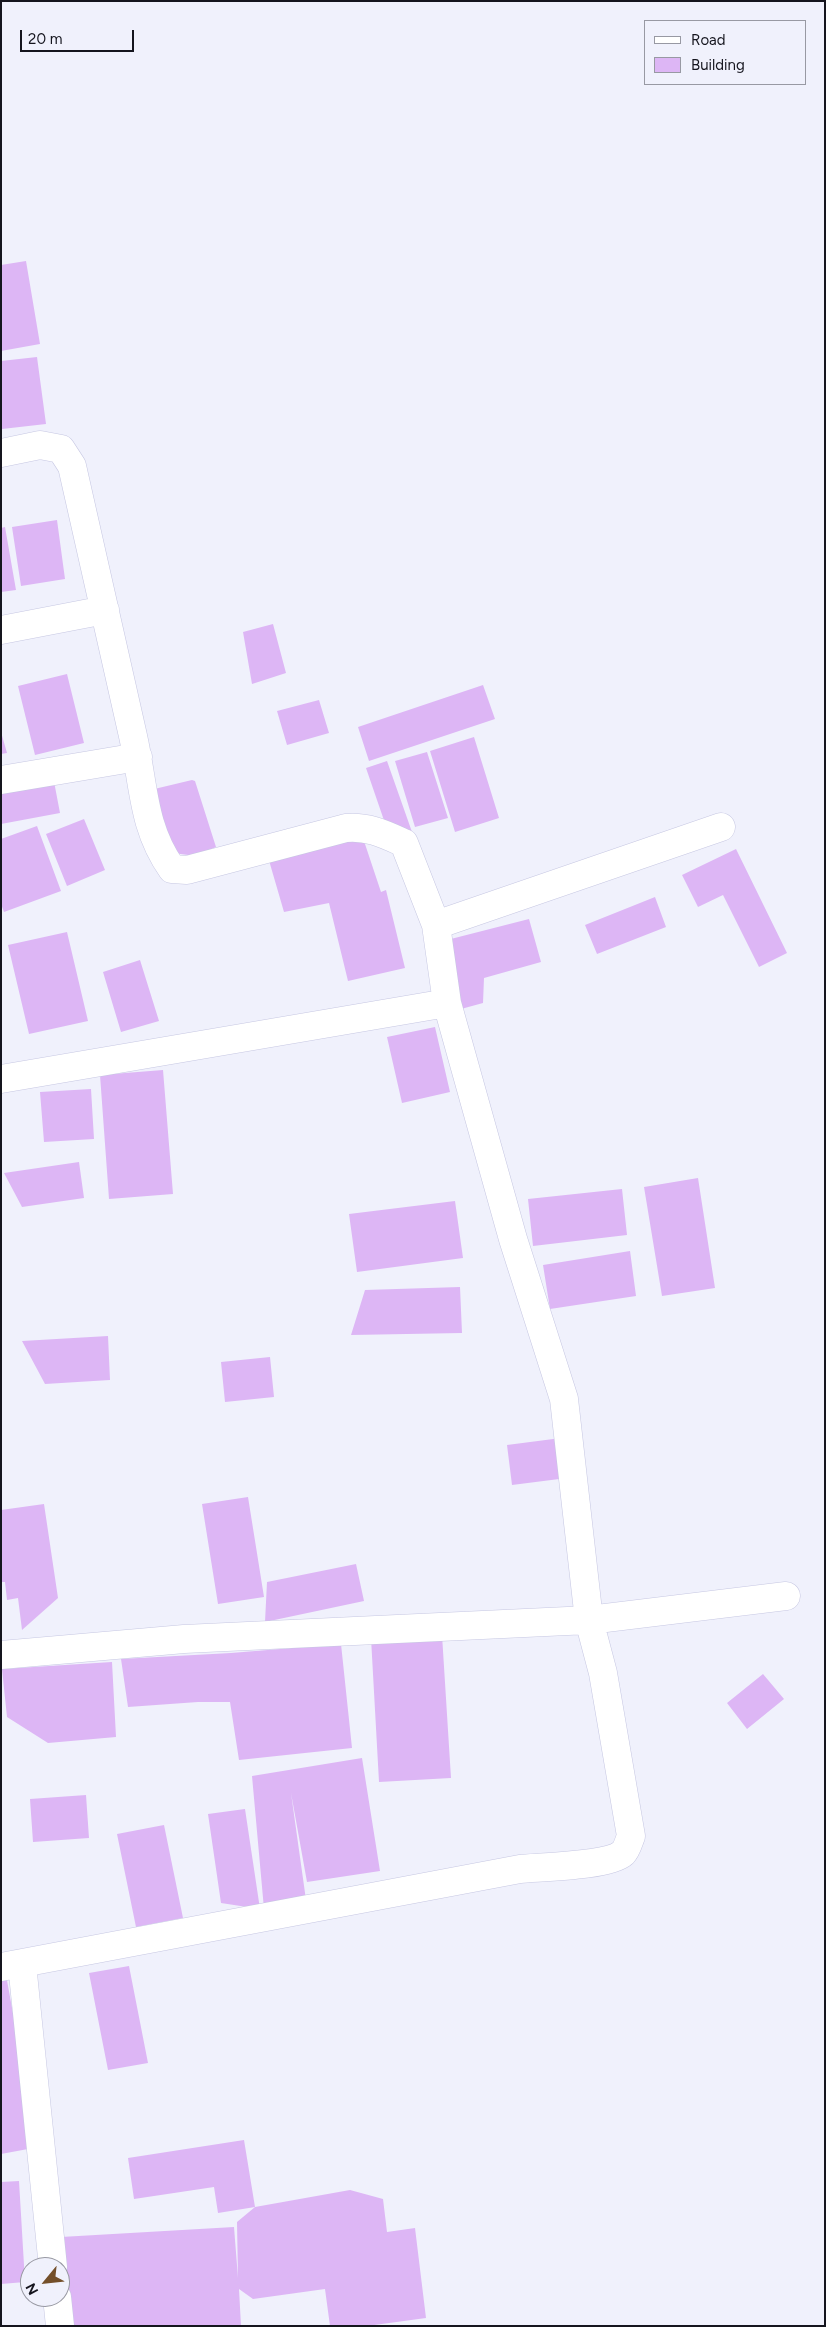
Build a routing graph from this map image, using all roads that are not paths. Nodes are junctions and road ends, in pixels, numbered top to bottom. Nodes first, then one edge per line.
1 (1, 452) edge
2 (105, 610) junction
3 (1, 630) edge
4 (138, 757) junction
5 (1, 780) edge
6 (721, 827) dead end
7 (436, 925) junction
8 (447, 1003) junction
9 (1, 1079) edge
10 (786, 1596) dead end
11 (589, 1620) junction
12 (1, 1655) edge
13 (12, 1965) edge
14 (52, 2257) edge
15 (57, 2307) edge
16 (60, 2326) edge

1 - 2 street
2 - 3 street
2 - 4 street
4 - 5 street
4 - 7 street
6 - 7 street
7 - 8 street
8 - 9 street
8 - 11 street
10 - 11 street
11 - 12 street
11 - 13 street
13 - 14 street
15 - 16 street

